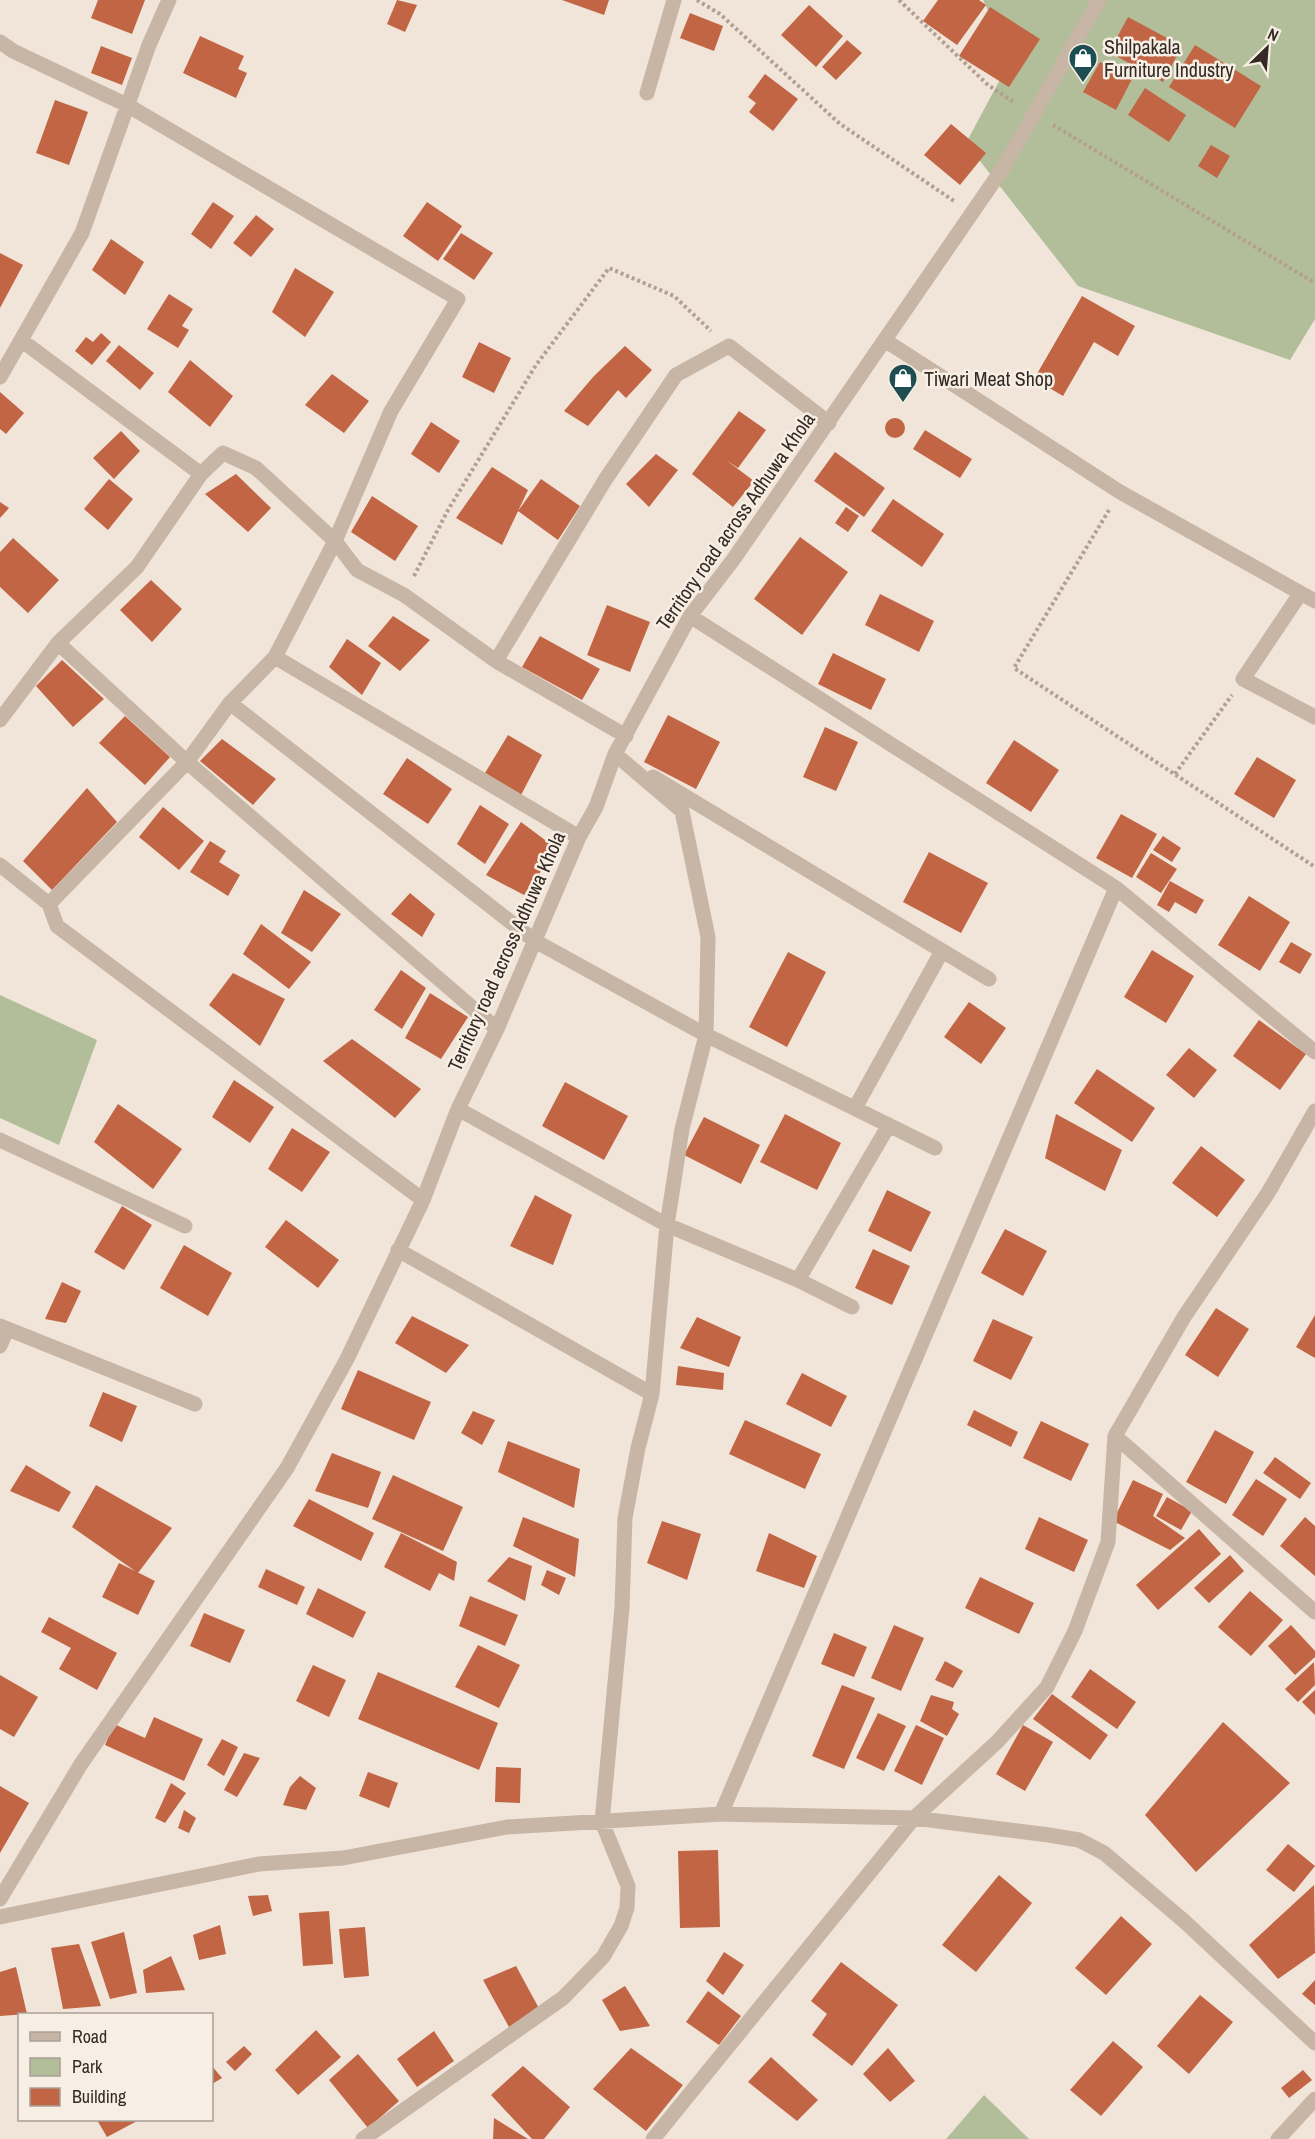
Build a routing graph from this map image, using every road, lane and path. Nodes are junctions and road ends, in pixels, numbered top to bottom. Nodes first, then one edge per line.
1 (169, 0) edge
2 (674, 0) edge
3 (697, 0) edge
4 (899, 0) edge
5 (1099, 0) edge
6 (0, 42) edge
7 (647, 93) dead end
8 (127, 105) junction
9 (1033, 115) junction
10 (972, 213) junction
11 (1315, 283) edge
12 (21, 340) junction
13 (886, 341) junction
14 (729, 346) junction
15 (0, 377) edge
16 (828, 423) junction
17 (201, 474) junction
18 (1120, 492) junction
19 (335, 541) junction
20 (1300, 594) junction
21 (404, 595) junction
22 (1315, 602) edge
23 (690, 616) junction
24 (58, 643) junction
25 (275, 657) junction
26 (496, 661) junction
27 (1243, 679) junction
28 (230, 704) junction
29 (1315, 717) edge
30 (0, 720) edge
31 (626, 736) junction
32 (615, 754) junction
33 (187, 762) junction
34 (1175, 774) junction
35 (579, 837) junction
36 (0, 865) edge
37 (1315, 867) edge
38 (1116, 888) junction
39 (50, 904) junction
40 (535, 941) junction
41 (942, 951) junction
42 (989, 979) dead end
43 (497, 1029) junction
44 (706, 1035) junction
45 (1315, 1052) edge
46 (855, 1108) junction
47 (458, 1109) junction
48 (1315, 1111) edge
49 (889, 1125) junction
50 (0, 1140) edge
51 (935, 1148) dead end
52 (423, 1200) junction
53 (667, 1225) junction
54 (185, 1226) dead end
55 (398, 1250) junction
56 (798, 1280) junction
57 (852, 1307) dead end
58 (4, 1327) edge
59 (0, 1346) edge
60 (652, 1394) junction
61 (195, 1404) dead end
62 (1115, 1436) junction
63 (1315, 1612) edge
64 (721, 1814) junction
65 (914, 1818) junction
66 (602, 1822) junction
67 (0, 1899) edge
68 (0, 1917) edge
69 (1315, 2043) edge
70 (1315, 2099) edge
71 (363, 2139) edge
72 (653, 2139) edge
73 (1278, 2139) edge

1 - 8 street
2 - 7 street
3 - 10 path
4 - 9 path
5 - 9 street, Territory road across Adhuwa Khola
6 - 8 street
8 - 12 street
8 - 19 street
9 - 10 street, Territory road across Adhuwa Khola
9 - 11 path
10 - 13 street, Territory road across Adhuwa Khola
12 - 15 street
12 - 17 street
13 - 16 street, Territory road across Adhuwa Khola
13 - 18 street
14 - 16 street
14 - 21 path
14 - 26 street
16 - 23 street, Territory road across Adhuwa Khola
17 - 19 street
17 - 24 street
18 - 20 street
18 - 34 path
19 - 21 street
19 - 25 street
20 - 22 street
20 - 27 street
21 - 26 street
23 - 31 street, Territory road across Adhuwa Khola
23 - 38 street
24 - 30 street
24 - 33 street
25 - 28 street
25 - 35 street
26 - 31 street
27 - 29 street
27 - 34 path
28 - 33 street
28 - 40 street
31 - 32 street, Territory road across Adhuwa Khola
32 - 35 street, Territory road across Adhuwa Khola
32 - 41 street
32 - 44 street
33 - 39 street
33 - 43 street
34 - 37 path
35 - 40 street, Territory road across Adhuwa Khola
36 - 39 street
38 - 45 street
38 - 64 street
39 - 52 street
40 - 43 street, Territory road across Adhuwa Khola
40 - 44 street
41 - 42 street
41 - 46 street
43 - 47 street, Territory road across Adhuwa Khola
44 - 46 street
44 - 53 street
46 - 49 street
47 - 52 street, Territory road across Adhuwa Khola
47 - 53 street
48 - 62 street
49 - 51 street
49 - 56 street
50 - 54 street
52 - 55 street, Territory road across Adhuwa Khola
53 - 56 street
53 - 60 street
55 - 60 street
55 - 67 street, Territory road across Adhuwa Khola
56 - 57 street
58 - 59 street
58 - 61 street
60 - 66 street
62 - 63 street
62 - 65 street
64 - 65 street
64 - 66 street
65 - 69 street
65 - 72 street
66 - 68 street
66 - 71 street
70 - 73 street

